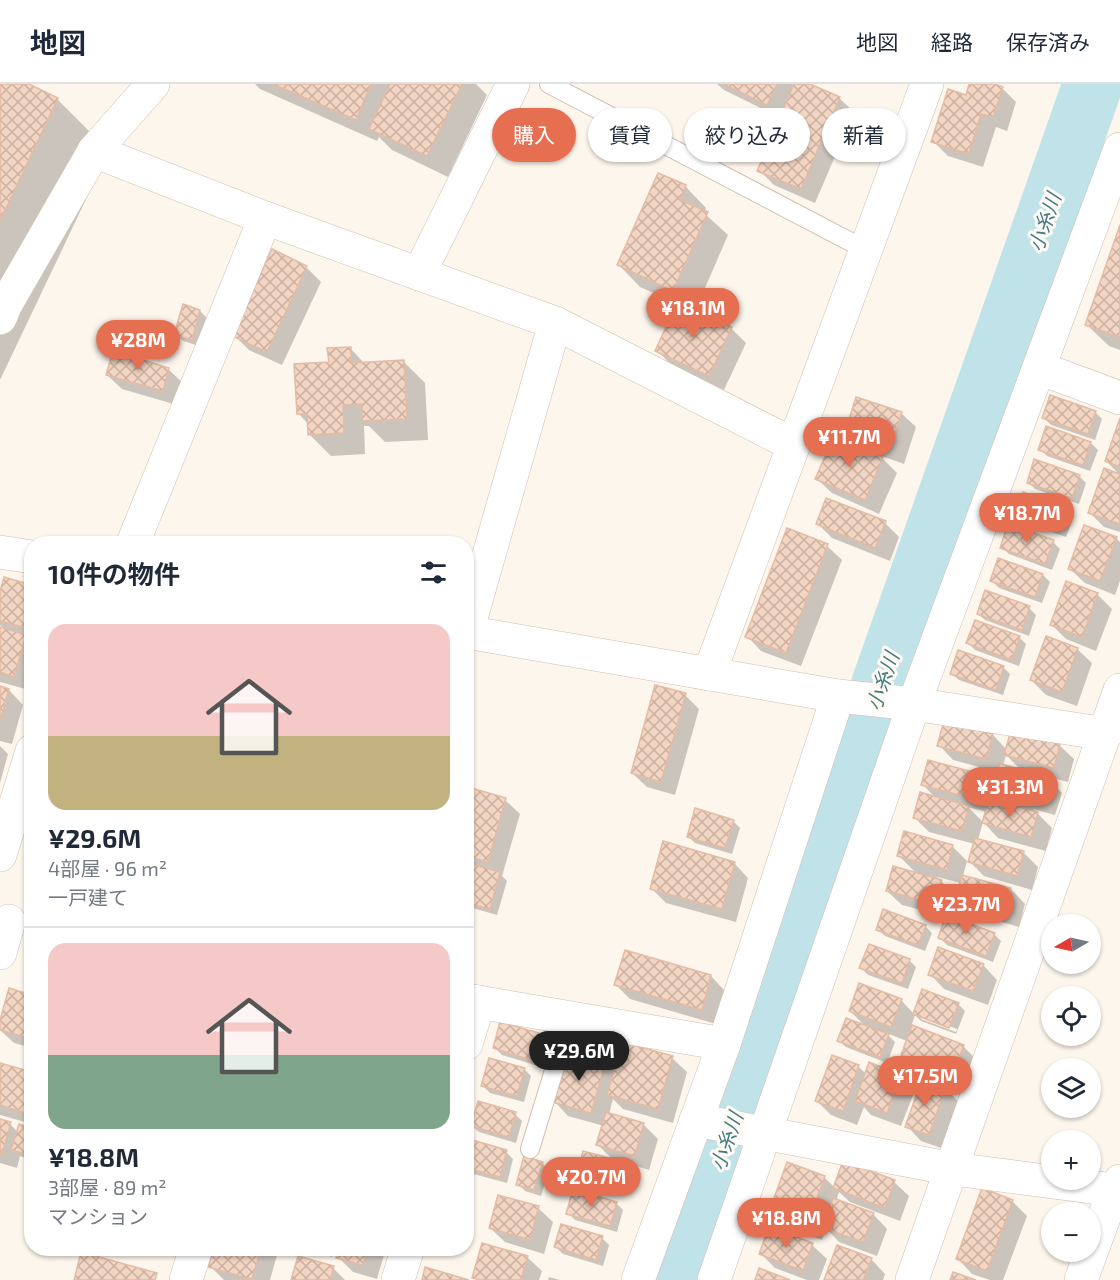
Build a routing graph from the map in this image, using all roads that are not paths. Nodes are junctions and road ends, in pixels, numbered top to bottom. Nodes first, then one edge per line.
1 (153, 84) edge
2 (513, 84) edge
3 (549, 84) edge
4 (927, 84) edge
5 (1120, 149) edge
6 (94, 152) junction
7 (265, 218) junction
8 (866, 250) junction
9 (419, 274) junction
10 (0, 318) edge
11 (555, 323) junction
12 (1039, 368) junction
13 (1120, 398) edge
14 (794, 445) junction
15 (136, 536) edge
16 (0, 552) edge
17 (24, 556) edge
18 (474, 607) edge
19 (474, 633) edge
20 (709, 674) junction
21 (1120, 690) edge
22 (838, 696) junction
23 (914, 704) junction
24 (1106, 734) junction
25 (24, 777) edge
26 (0, 855) edge
27 (14, 921) edge
28 (0, 952) edge
29 (474, 1001) edge
30 (570, 1018) junction
31 (724, 1044) junction
32 (696, 1120) junction
33 (765, 1133) junction
34 (530, 1149) dead end
35 (953, 1169) junction
36 (1117, 1186) edge
37 (194, 1256) edge
38 (406, 1256) edge
39 (186, 1280) edge
40 (398, 1280) edge
41 (638, 1280) edge
42 (714, 1280) edge
43 (912, 1280) edge
44 (1081, 1280) edge

1 - 6 street
2 - 9 street
3 - 8 lane
4 - 8 street
5 - 12 street
6 - 7 street
6 - 10 street
7 - 9 street
7 - 15 street
8 - 14 street
9 - 11 street
11 - 14 street
11 - 18 street
12 - 13 street
12 - 23 street
14 - 20 street
16 - 17 street
19 - 20 street
20 - 22 street
21 - 24 street
22 - 23 street
22 - 31 street
23 - 24 street
23 - 33 street
24 - 35 street
25 - 26 street
27 - 28 street
29 - 30 street
30 - 31 street
30 - 34 lane
31 - 32 street
32 - 33 street
32 - 41 street
33 - 35 street
33 - 42 street
35 - 36 street
35 - 43 street
36 - 44 street
37 - 39 street
38 - 40 street

